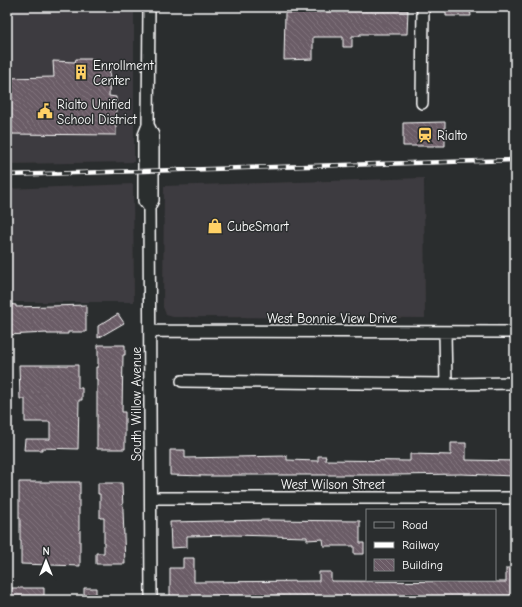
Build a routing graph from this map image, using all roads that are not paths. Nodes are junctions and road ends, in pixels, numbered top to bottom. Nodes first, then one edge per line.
1 (149, 7) edge
2 (423, 7) edge
3 (422, 103) dead end
4 (150, 331) junction
5 (445, 332) junction
6 (515, 332) edge
7 (182, 381) dead end
8 (515, 383) edge
9 (446, 384) junction
10 (151, 498) junction
11 (515, 498) edge
12 (151, 600) edge

1 - 4 street, South Willow Avenue
2 - 3 street
4 - 5 street, West Bonnie View Drive
4 - 10 street, South Willow Avenue
5 - 6 street, West Bonnie View Drive
5 - 9 street
7 - 9 street
8 - 9 street
10 - 11 street, West Wilson Street
10 - 12 street, South Willow Avenue

